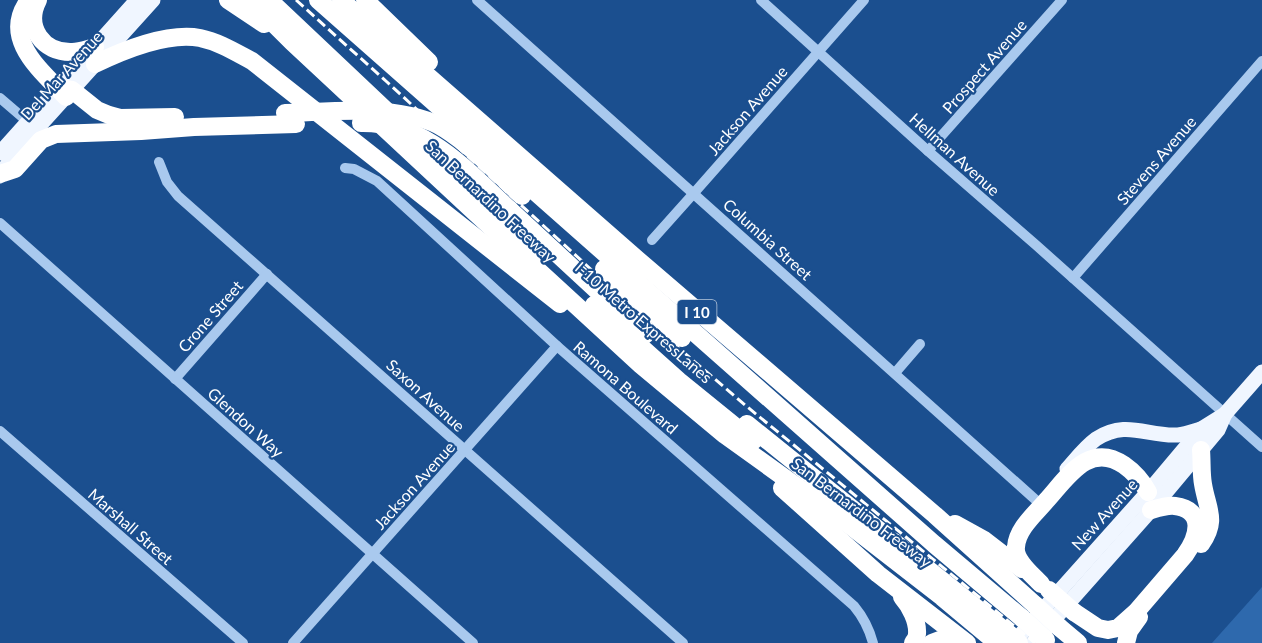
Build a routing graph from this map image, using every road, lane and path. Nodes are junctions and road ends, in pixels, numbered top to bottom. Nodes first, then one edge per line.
1 (28, 0) edge
2 (38, 0) edge
3 (137, 0) edge
4 (153, 0) edge
5 (228, 0) edge
6 (250, 0) edge
7 (269, 0) edge
8 (318, 0) edge
9 (341, 0) edge
10 (366, 0) edge
11 (477, 0) edge
12 (761, 0) edge
13 (864, 0) edge
14 (1062, 0) edge
15 (292, 42) junction
16 (818, 51) junction
17 (95, 55) junction
18 (1262, 62) edge
19 (65, 91) junction
20 (0, 98) edge
21 (462, 106) junction
22 (290, 119) junction
23 (28, 122) junction
24 (124, 131) junction
25 (928, 151) junction
26 (0, 153) edge
27 (159, 162) dead end
28 (345, 168) dead end
29 (2, 175) edge
30 (694, 194) junction
31 (0, 223) edge
32 (651, 240) dead end
33 (267, 274) junction
34 (1073, 278) junction
35 (920, 344) dead end
36 (557, 346) junction
37 (641, 365) junction
38 (1262, 372) edge
39 (895, 373) junction
40 (175, 379) junction
41 (1225, 414) junction
42 (1201, 429) junction
43 (0, 431) edge
44 (725, 435) junction
45 (1262, 447) edge
46 (465, 450) junction
47 (1201, 450) junction
48 (1149, 501) junction
49 (1038, 502) junction
50 (934, 515) junction
51 (984, 540) junction
52 (894, 542) junction
53 (934, 544) junction
54 (373, 554) junction
55 (891, 584) junction
56 (1045, 587) junction
57 (1074, 612) junction
58 (1009, 641) edge
59 (1043, 642) edge
60 (243, 643) edge
61 (293, 643) edge
62 (473, 643) edge
63 (683, 643) edge
64 (873, 643) edge
65 (913, 643) edge
66 (932, 643) edge
67 (958, 643) edge
68 (967, 643) edge
69 (1078, 643) edge
70 (1108, 643) edge
71 (1126, 643) edge

1 - 19 highway
2 - 17 highway
3 - 17 main road, Del Mar Avenue
4 - 17 main road, Del Mar Avenue
5 - 15 highway
6 - 15 highway, San Bernardino Freeway
7 - 52 highway, I-10 Metro ExpressLanes
8 - 53 highway, I-10 Metro ExpressLanes
9 - 21 highway, I 10
10 - 21 highway
11 - 30 street, Columbia Street
12 - 16 street, Hellman Avenue
13 - 16 street, Jackson Avenue
14 - 25 street, Prospect Avenue
15 - 37 highway, San Bernardino Freeway
16 - 25 street, Hellman Avenue
16 - 30 street, Jackson Avenue
17 - 19 main road, Del Mar Avenue
17 - 37 highway
18 - 34 street, Stevens Avenue
19 - 22 highway
19 - 23 main road, Del Mar Avenue
19 - 24 highway
19 - 29 main road, Del Mar Avenue
20 - 23 street
21 - 50 highway, I 10
22 - 24 highway
22 - 52 highway, bridge
22 - 53 highway, bridge
23 - 26 main road, Del Mar Avenue
24 - 29 highway
25 - 34 street, Hellman Avenue
27 - 33 street, Saxon Avenue
28 - 36 street, Ramona Boulevard
30 - 32 street, Jackson Avenue
30 - 39 street, Columbia Street
31 - 40 street, Glendon Way
33 - 40 street, Crone Street
33 - 46 street, Saxon Avenue
34 - 41 street, Hellman Avenue
35 - 39 street
36 - 46 street, Jackson Avenue
36 - 64 street, Ramona Boulevard
37 - 44 highway, San Bernardino Freeway
38 - 41 main road, New Avenue
39 - 49 street, Columbia Street
40 - 54 street, Glendon Way
41 - 42 main road, New Avenue
41 - 45 street, Hellman Avenue
41 - 47 main road, New Avenue
42 - 48 main road, New Avenue
42 - 49 main road
43 - 60 street, Marshall Street
44 - 55 highway
44 - 58 highway, San Bernardino Freeway
46 - 54 street, Jackson Avenue
46 - 63 street, Saxon Avenue
47 - 48 main road, New Avenue
47 - 71 highway
48 - 56 highway
48 - 57 highway
48 - 58 main road, New Avenue
48 - 59 main road, New Avenue
49 - 51 highway
50 - 51 highway
50 - 69 highway, I 10, bridge
51 - 56 highway
52 - 58 highway, I-10 Metro ExpressLanes
53 - 59 highway, I-10 Metro ExpressLanes, bridge
54 - 61 street, Jackson Avenue
54 - 62 street, Glendon Way
55 - 65 highway
55 - 68 highway
56 - 57 highway, bridge
57 - 70 highway
66 - 67 highway

